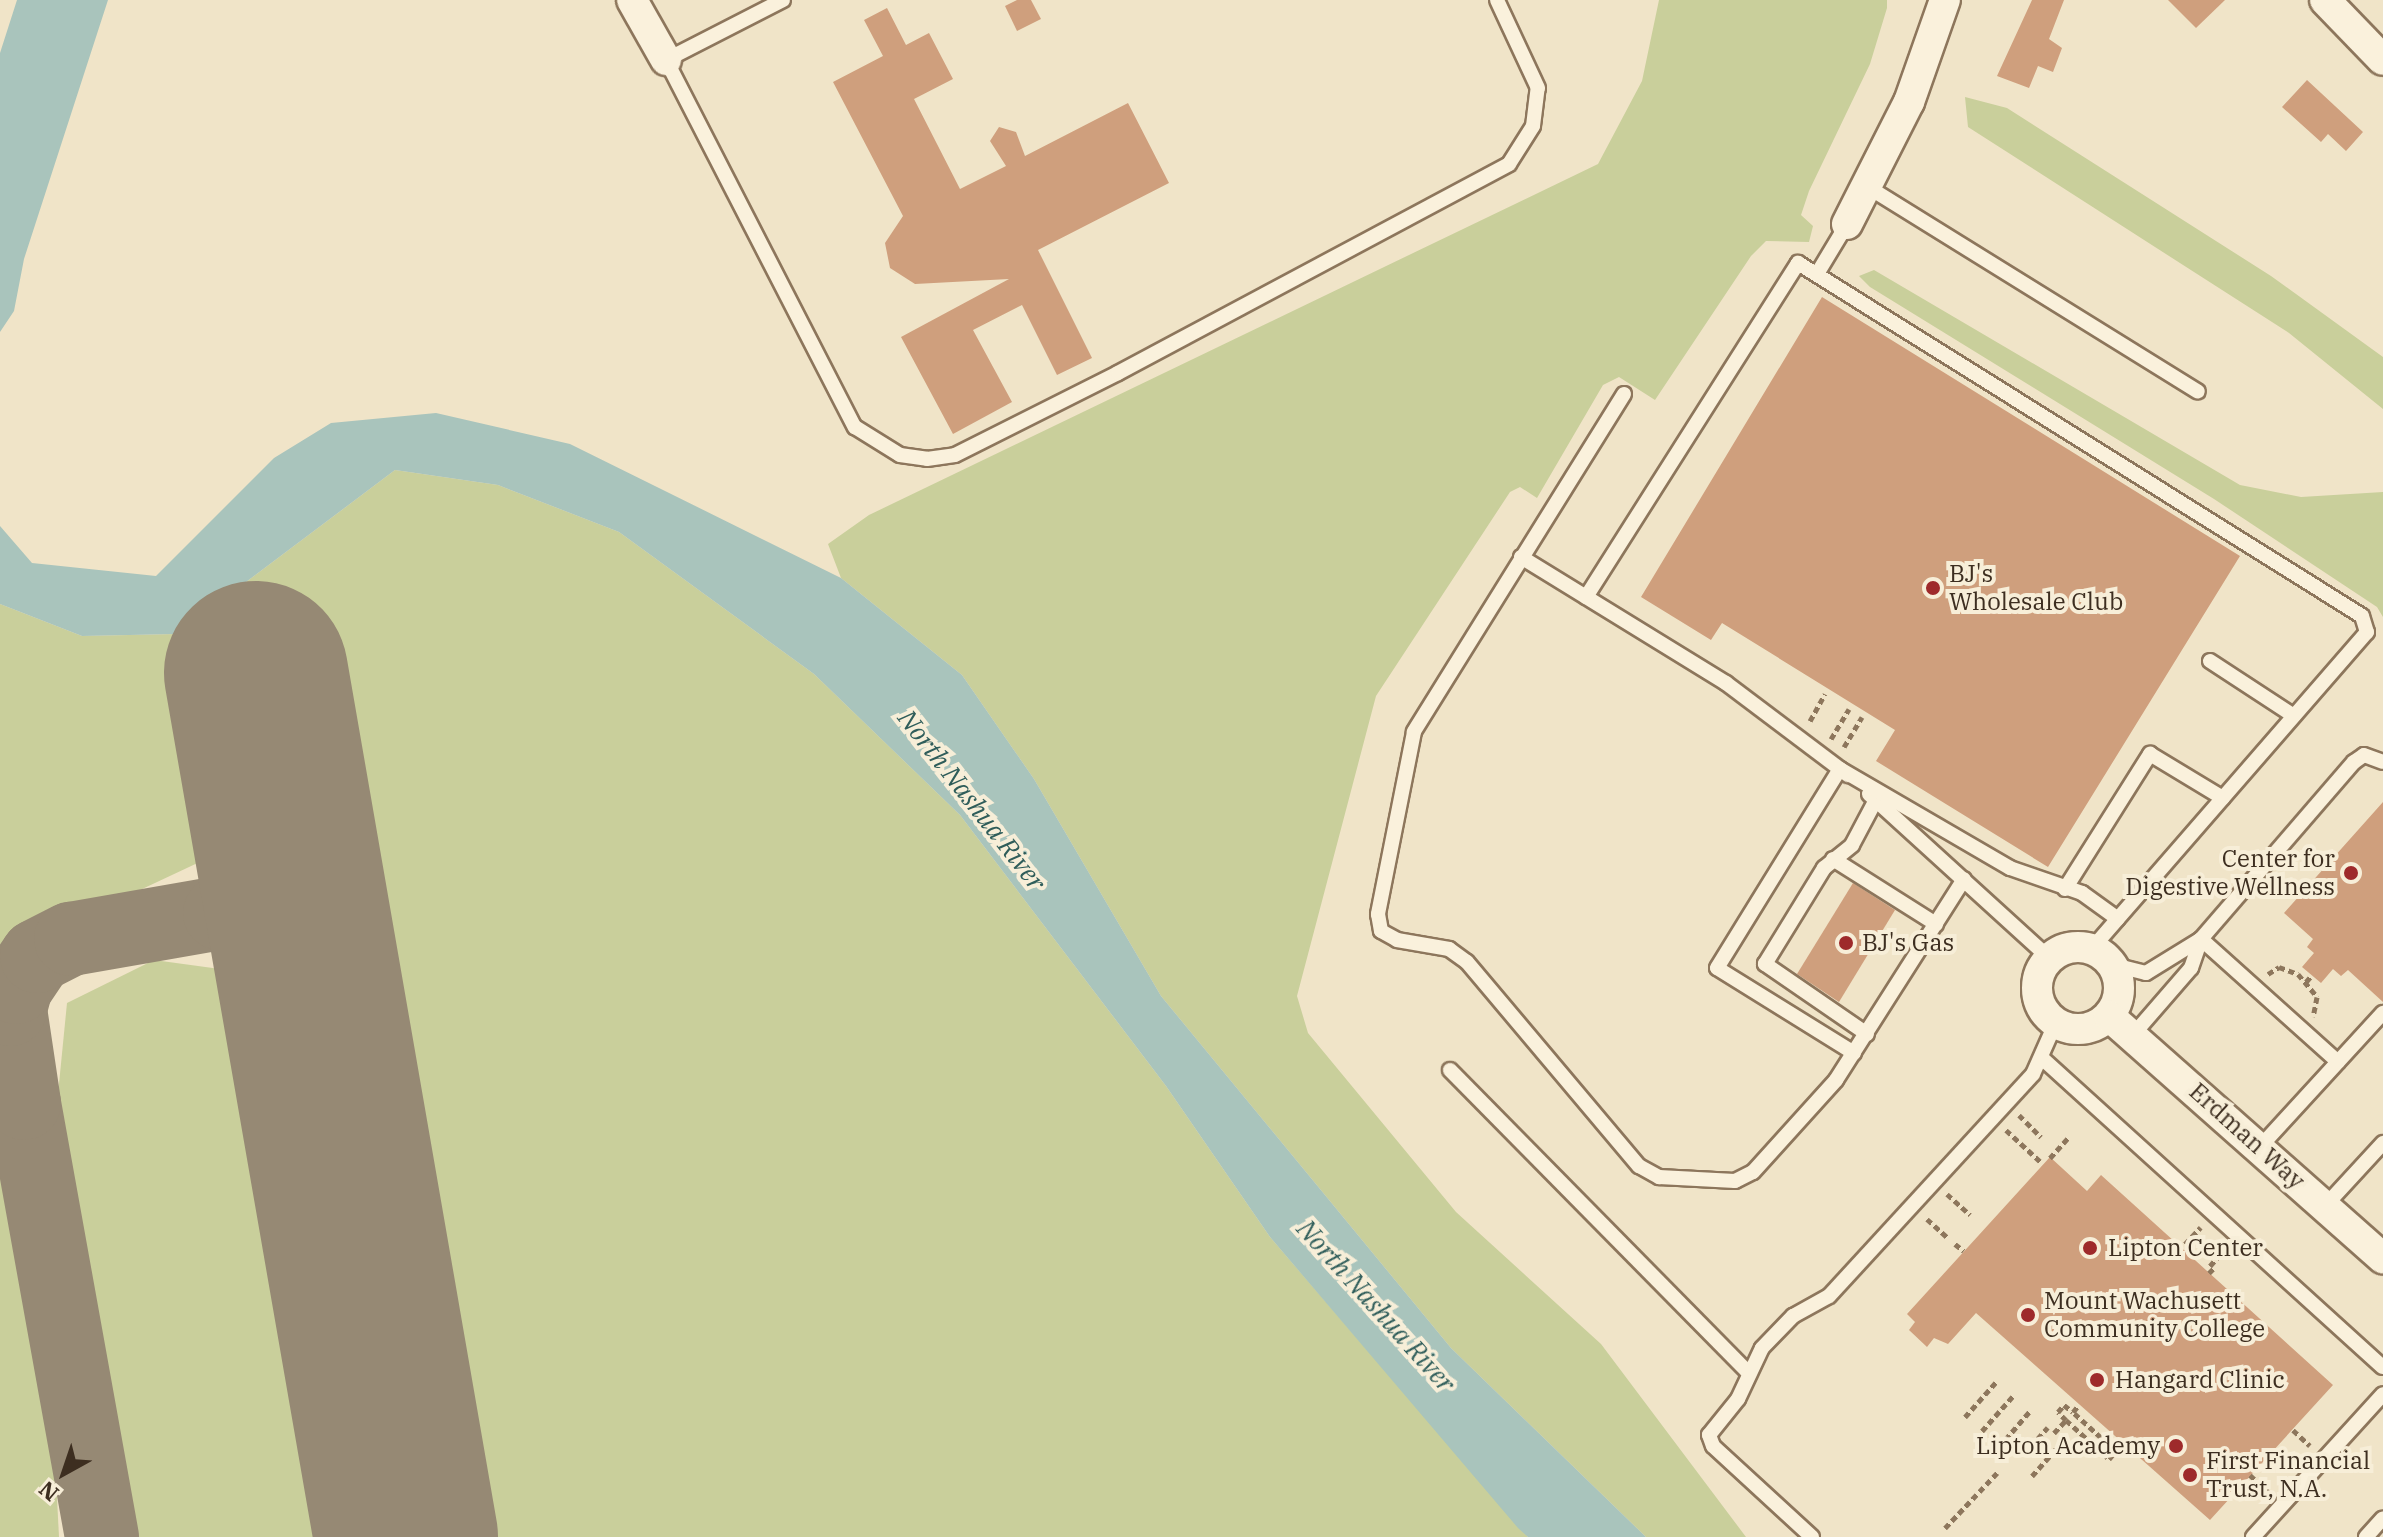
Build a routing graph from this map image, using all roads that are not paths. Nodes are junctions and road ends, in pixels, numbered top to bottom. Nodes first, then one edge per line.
1 (632, 0) edge
2 (783, 0) edge
3 (1497, 0) edge
4 (1945, 0) edge
5 (2325, 0) edge
6 (666, 60) junction
7 (2383, 60) edge
8 (1868, 187) junction
9 (1847, 224) joint
10 (1817, 274) junction
11 (2198, 392) dead end
12 (1624, 394) dead end
13 (1521, 557) junction
14 (1586, 597) junction
15 (2210, 661) dead end
16 (2294, 716) junction
17 (2383, 762) edge
18 (1837, 766) junction
19 (1878, 796) junction
20 (2223, 798) junction
21 (1833, 859) junction
22 (1964, 879) junction
23 (2065, 889) junction
24 (2118, 919) junction
25 (1936, 924) junction
26 (2201, 939) junction
27 (2101, 957) junction
28 (2049, 958) junction
29 (2383, 1013) edge
30 (2109, 1016) junction
31 (2056, 1022) junction
32 (1867, 1034) junction
33 (2132, 1036) junction
34 (1854, 1053) junction
35 (2044, 1060) junction
36 (2338, 1062) junction
37 (1450, 1070) dead end
38 (2260, 1147) junction
39 (2381, 1150) edge
40 (2325, 1206) junction
41 (2383, 1258) edge
42 (2383, 1367) edge
43 (1749, 1373) junction
44 (2383, 1394) edge
45 (2383, 1518) edge
46 (1812, 1537) edge
47 (2253, 1537) edge
48 (2366, 1537) edge

1 - 6 street
2 - 6 lane
3 - 6 lane
4 - 8 street
5 - 7 street
8 - 9 street
8 - 11 lane
9 - 10 lane
10 - 14 lane
10 - 16 lane
12 - 13 lane
13 - 14 lane
13 - 34 lane
14 - 18 lane
15 - 16 lane
16 - 20 lane
17 - 26 lane
18 - 19 lane
18 - 34 lane
19 - 21 lane
19 - 22 lane
19 - 23 lane
20 - 23 lane
20 - 24 lane
21 - 25 lane
21 - 32 lane
22 - 25 lane
22 - 28 lane
23 - 24 lane
24 - 27 lane
25 - 32 lane
26 - 27 lane
26 - 33 lane
26 - 36 lane
27 - 28 street
27 - 30 street
28 - 31 street
29 - 36 lane
30 - 31 street
30 - 33 street, Erdman Way
31 - 35 lane
32 - 34 lane
33 - 38 street, Erdman Way
35 - 42 lane
35 - 43 lane
36 - 38 lane
37 - 43 lane
38 - 40 street, Erdman Way
39 - 40 lane
40 - 41 street, Erdman Way
43 - 46 lane
44 - 47 lane
45 - 48 lane

